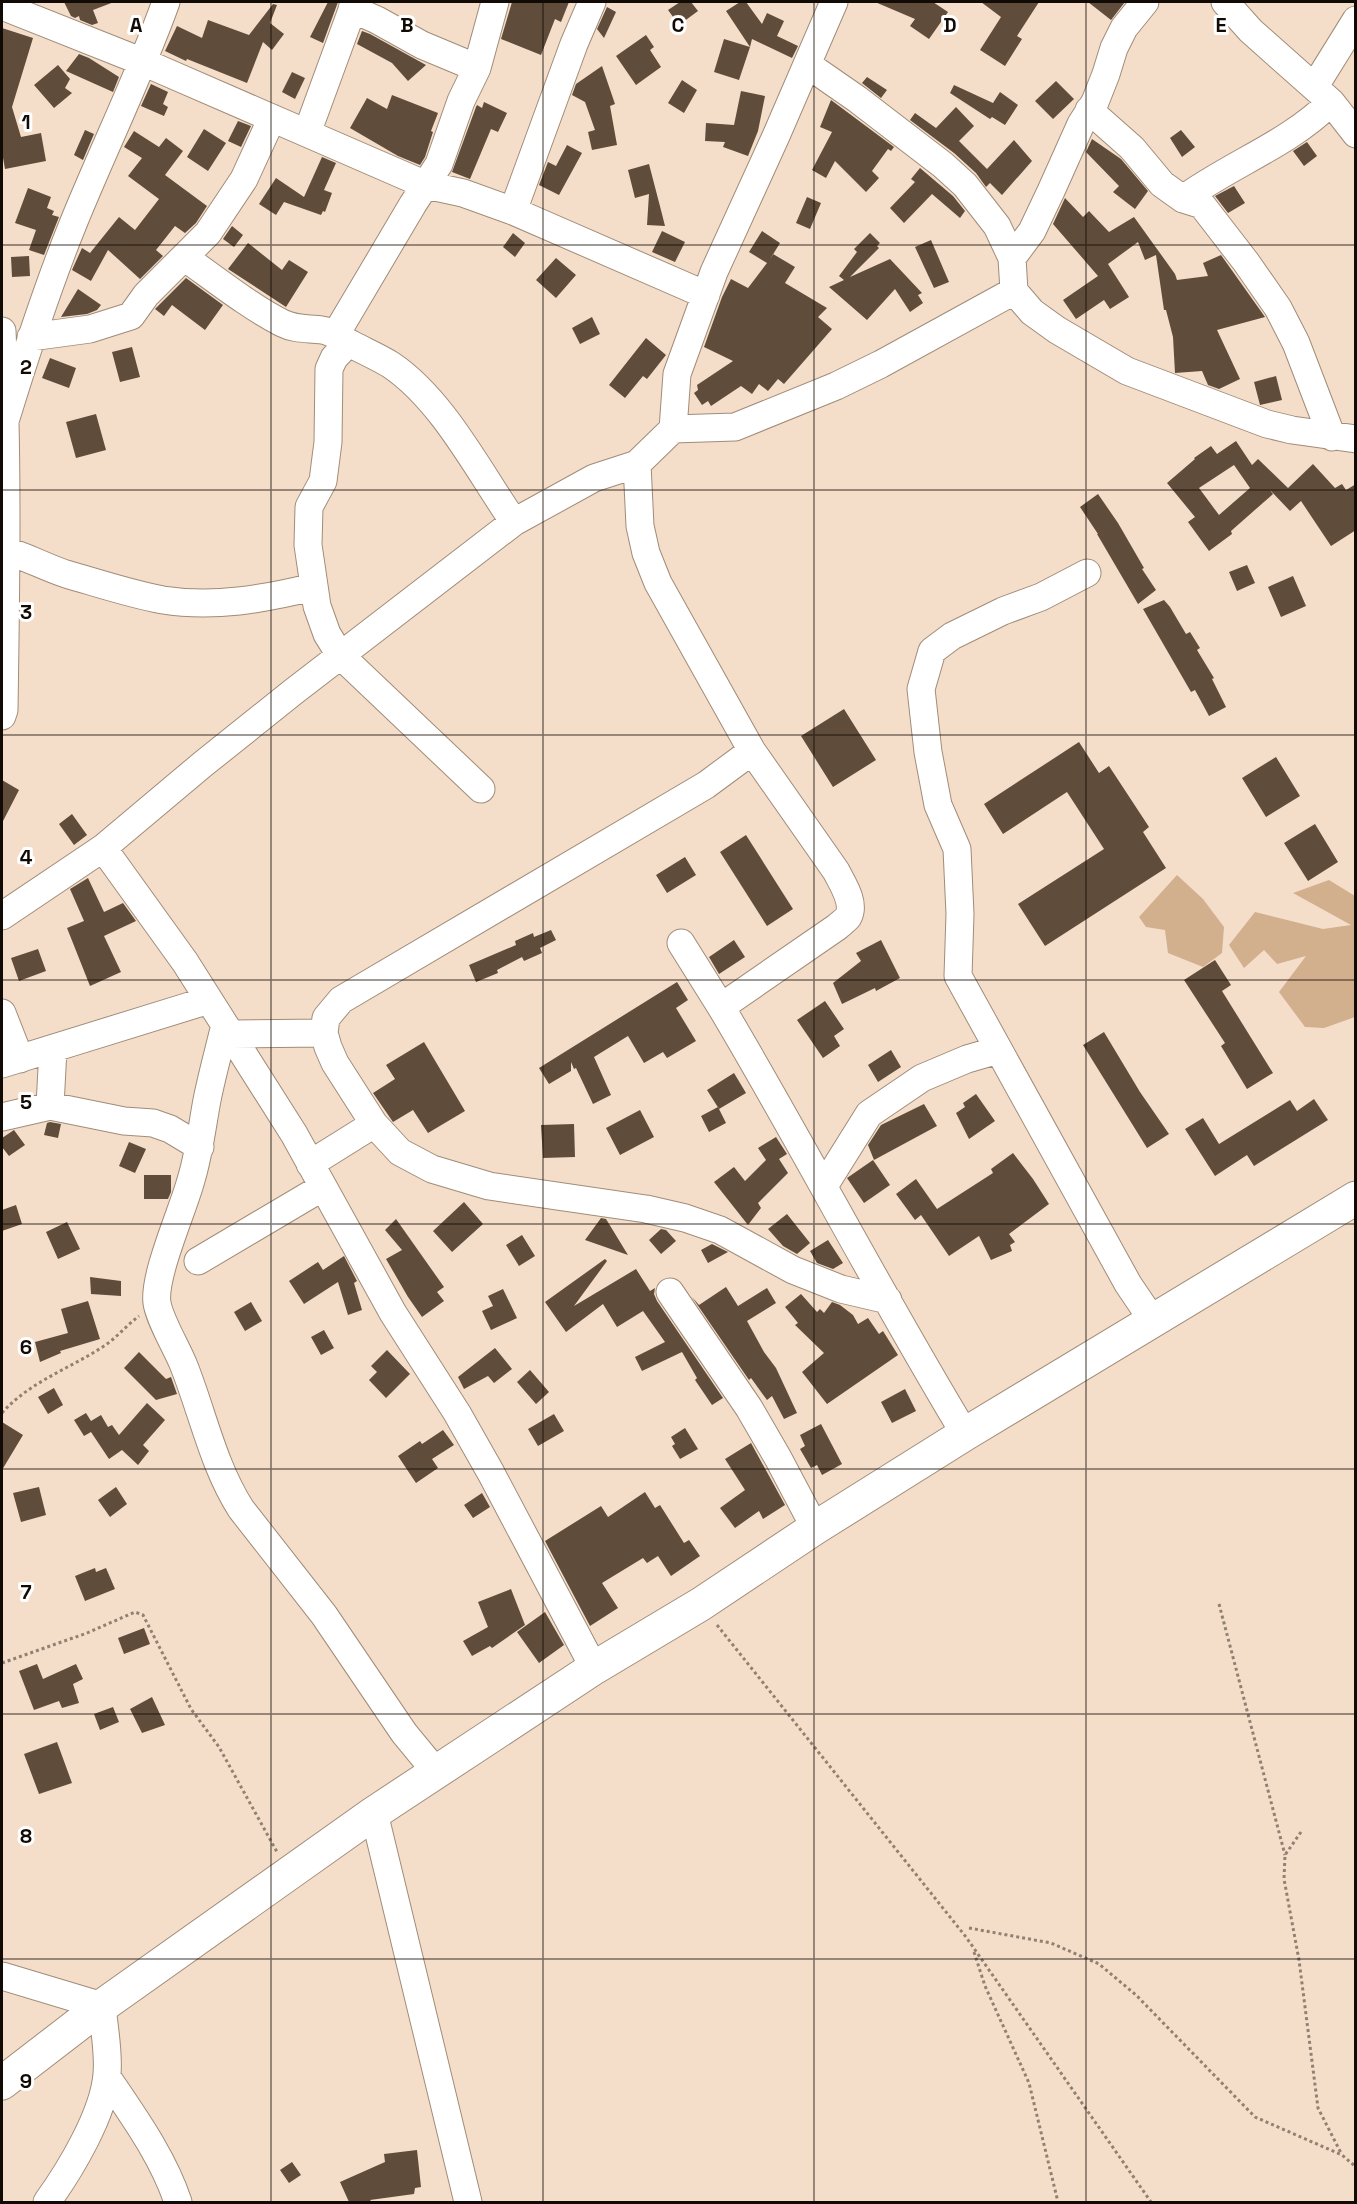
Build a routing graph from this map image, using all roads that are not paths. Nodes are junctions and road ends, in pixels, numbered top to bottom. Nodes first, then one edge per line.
1 (166, 2) edge
2 (495, 2) edge
3 (592, 2) edge
4 (834, 2) edge
5 (1145, 2) edge
6 (1225, 2) edge
7 (353, 5) edge
8 (2, 6) edge
9 (1356, 20) edge
10 (143, 63) junction
11 (808, 65) junction
12 (477, 68) junction
13 (1323, 94) junction
14 (1089, 111) junction
15 (272, 118) junction
16 (307, 133) junction
17 (1356, 134) edge
18 (426, 185) junction
19 (1183, 199) junction
20 (513, 211) junction
21 (184, 257) junction
22 (1012, 258) junction
23 (1014, 291) junction
24 (706, 295) junction
25 (2, 331) edge
26 (31, 337) junction
27 (342, 339) junction
28 (6, 418) junction
29 (673, 429) junction
30 (1344, 438) edge
31 (637, 464) junction
32 (514, 522) junction
33 (4, 551) edge
34 (1087, 573) dead end
35 (313, 587) junction
36 (340, 655) junction
37 (2, 716) edge
38 (752, 751) junction
39 (481, 789) dead end
40 (103, 849) junction
41 (2, 916) edge
42 (681, 943) dead end
43 (209, 1000) junction
44 (721, 1007) junction
45 (2, 1013) edge
46 (229, 1029) junction
47 (324, 1033) junction
48 (53, 1049) junction
49 (998, 1050) junction
50 (11, 1062) edge
51 (50, 1106) junction
52 (2, 1117) edge
53 (374, 1124) junction
54 (200, 1148) junction
55 (316, 1175) junction
56 (824, 1186) junction
57 (1356, 1198) edge
58 (198, 1261) dead end
59 (670, 1292) dead end
60 (888, 1300) junction
61 (1153, 1321) junction
62 (965, 1434) junction
63 (815, 1528) junction
64 (594, 1668) junction
65 (437, 1773) junction
66 (374, 1813) junction
67 (2, 1976) edge
68 (102, 2006) junction
69 (107, 2077) junction
70 (2, 2083) edge
71 (47, 2202) edge
72 (178, 2202) edge
73 (468, 2202) edge

1 - 10 street
2 - 12 street
3 - 20 street
4 - 11 street
5 - 14 street
6 - 13 street
7 - 12 street
7 - 16 street
8 - 10 street
9 - 13 street
10 - 15 street
10 - 26 street
11 - 22 street
11 - 24 street
12 - 18 street
13 - 17 street
13 - 19 street
14 - 19 street
14 - 22 street
15 - 16 street
15 - 21 street
16 - 18 street
18 - 20 street
18 - 27 street
19 - 30 street
20 - 24 street
21 - 26 street
21 - 27 street
22 - 23 street
23 - 29 street
23 - 30 street
24 - 29 street
25 - 28 street
26 - 28 street
27 - 32 street
27 - 35 street
28 - 33 street
29 - 31 street
31 - 32 street
31 - 38 street
32 - 36 street
33 - 35 street
33 - 37 street
34 - 49 street
35 - 36 street
36 - 39 street
36 - 40 street
38 - 44 street
38 - 47 street
40 - 41 street
40 - 43 street
42 - 44 street
43 - 46 street
43 - 48 street
44 - 56 street
45 - 50 street
46 - 47 street
46 - 54 street
46 - 55 street
47 - 53 street
48 - 50 street
48 - 51 street
49 - 56 street
49 - 61 street
51 - 52 street
51 - 54 street
53 - 55 street
53 - 60 street
54 - 65 street
55 - 58 street
55 - 64 street
56 - 60 street
57 - 61 main road
59 - 63 street
60 - 62 street
61 - 62 main road
62 - 63 main road
63 - 64 main road
64 - 65 main road
65 - 66 main road
66 - 68 main road
66 - 73 street
67 - 68 street
68 - 69 street
68 - 70 main road
69 - 71 street
69 - 72 street

